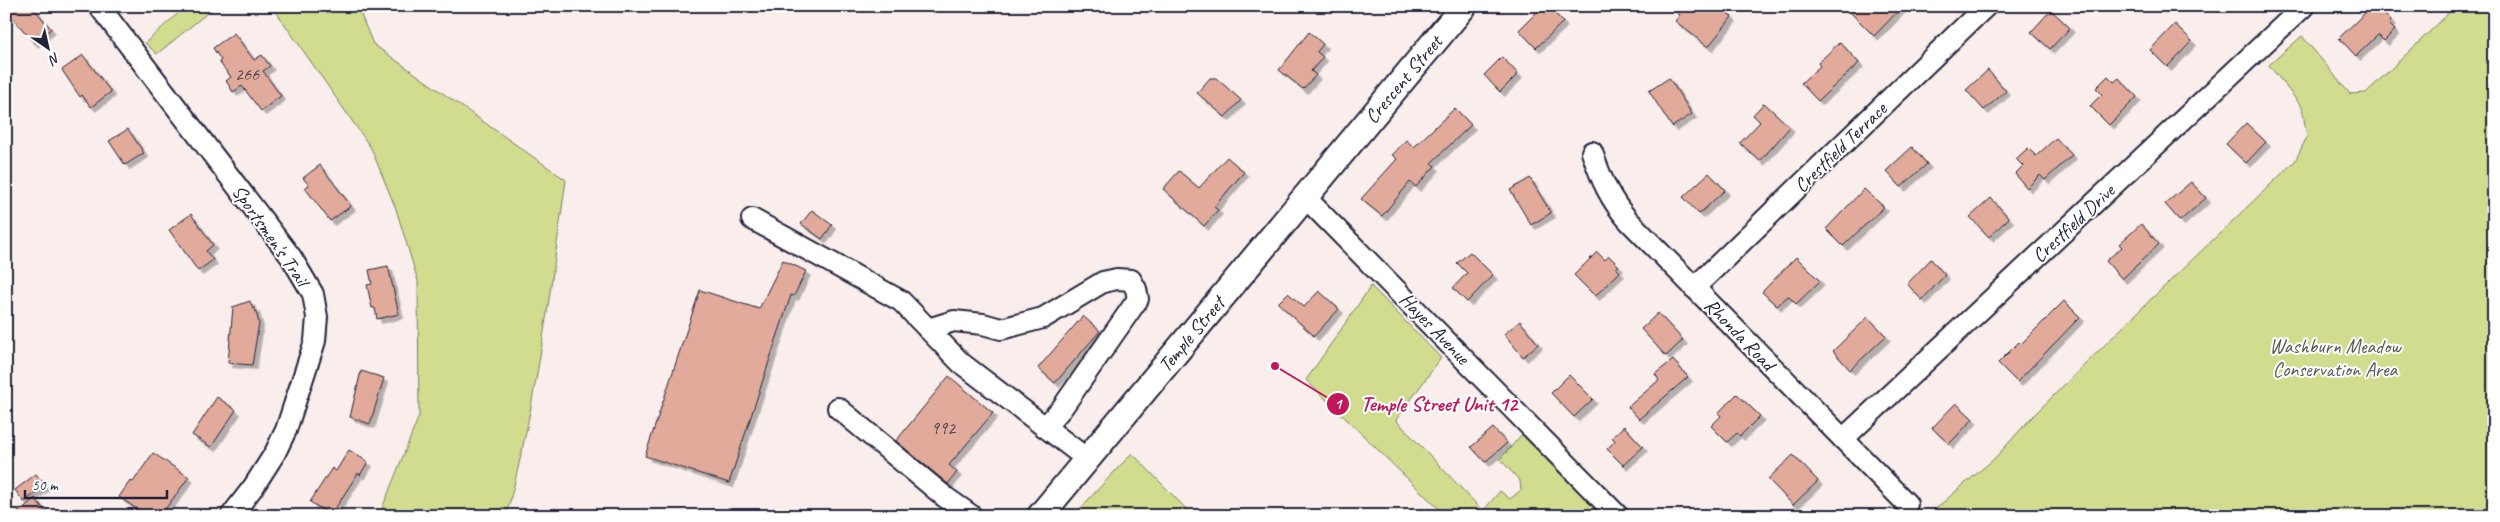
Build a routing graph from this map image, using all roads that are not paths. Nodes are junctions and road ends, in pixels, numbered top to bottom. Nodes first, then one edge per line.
1 (99, 6) edge
2 (1464, 6) edge
3 (1986, 6) edge
4 (2304, 6) edge
5 (1592, 152) dead end
6 (1342, 153) joint
7 (1305, 197) junction
8 (752, 219) dead end
9 (1694, 288) junction
10 (928, 328) junction
11 (838, 408) dead end
12 (1045, 427) junction
13 (1843, 440) junction
14 (1087, 459) junction
15 (1907, 504) dead end
16 (231, 516) edge
17 (972, 516) edge
18 (1040, 516) edge
19 (1618, 516) edge

1 - 16 street, Sportsmen's Trail
2 - 6 main road, Crescent Street
3 - 9 street, Crestfield Terrace
4 - 13 street, Crestfield Drive
5 - 9 street, Rhonda Road
6 - 7 main road, Temple Street
7 - 14 main road, Temple Street
7 - 19 street, Hayes Avenue
8 - 10 street
9 - 13 street, Rhonda Road
10 - 12 street
10 - 12 street
11 - 17 street
12 - 14 street
13 - 15 street, Rhonda Road
14 - 18 main road, Temple Street

